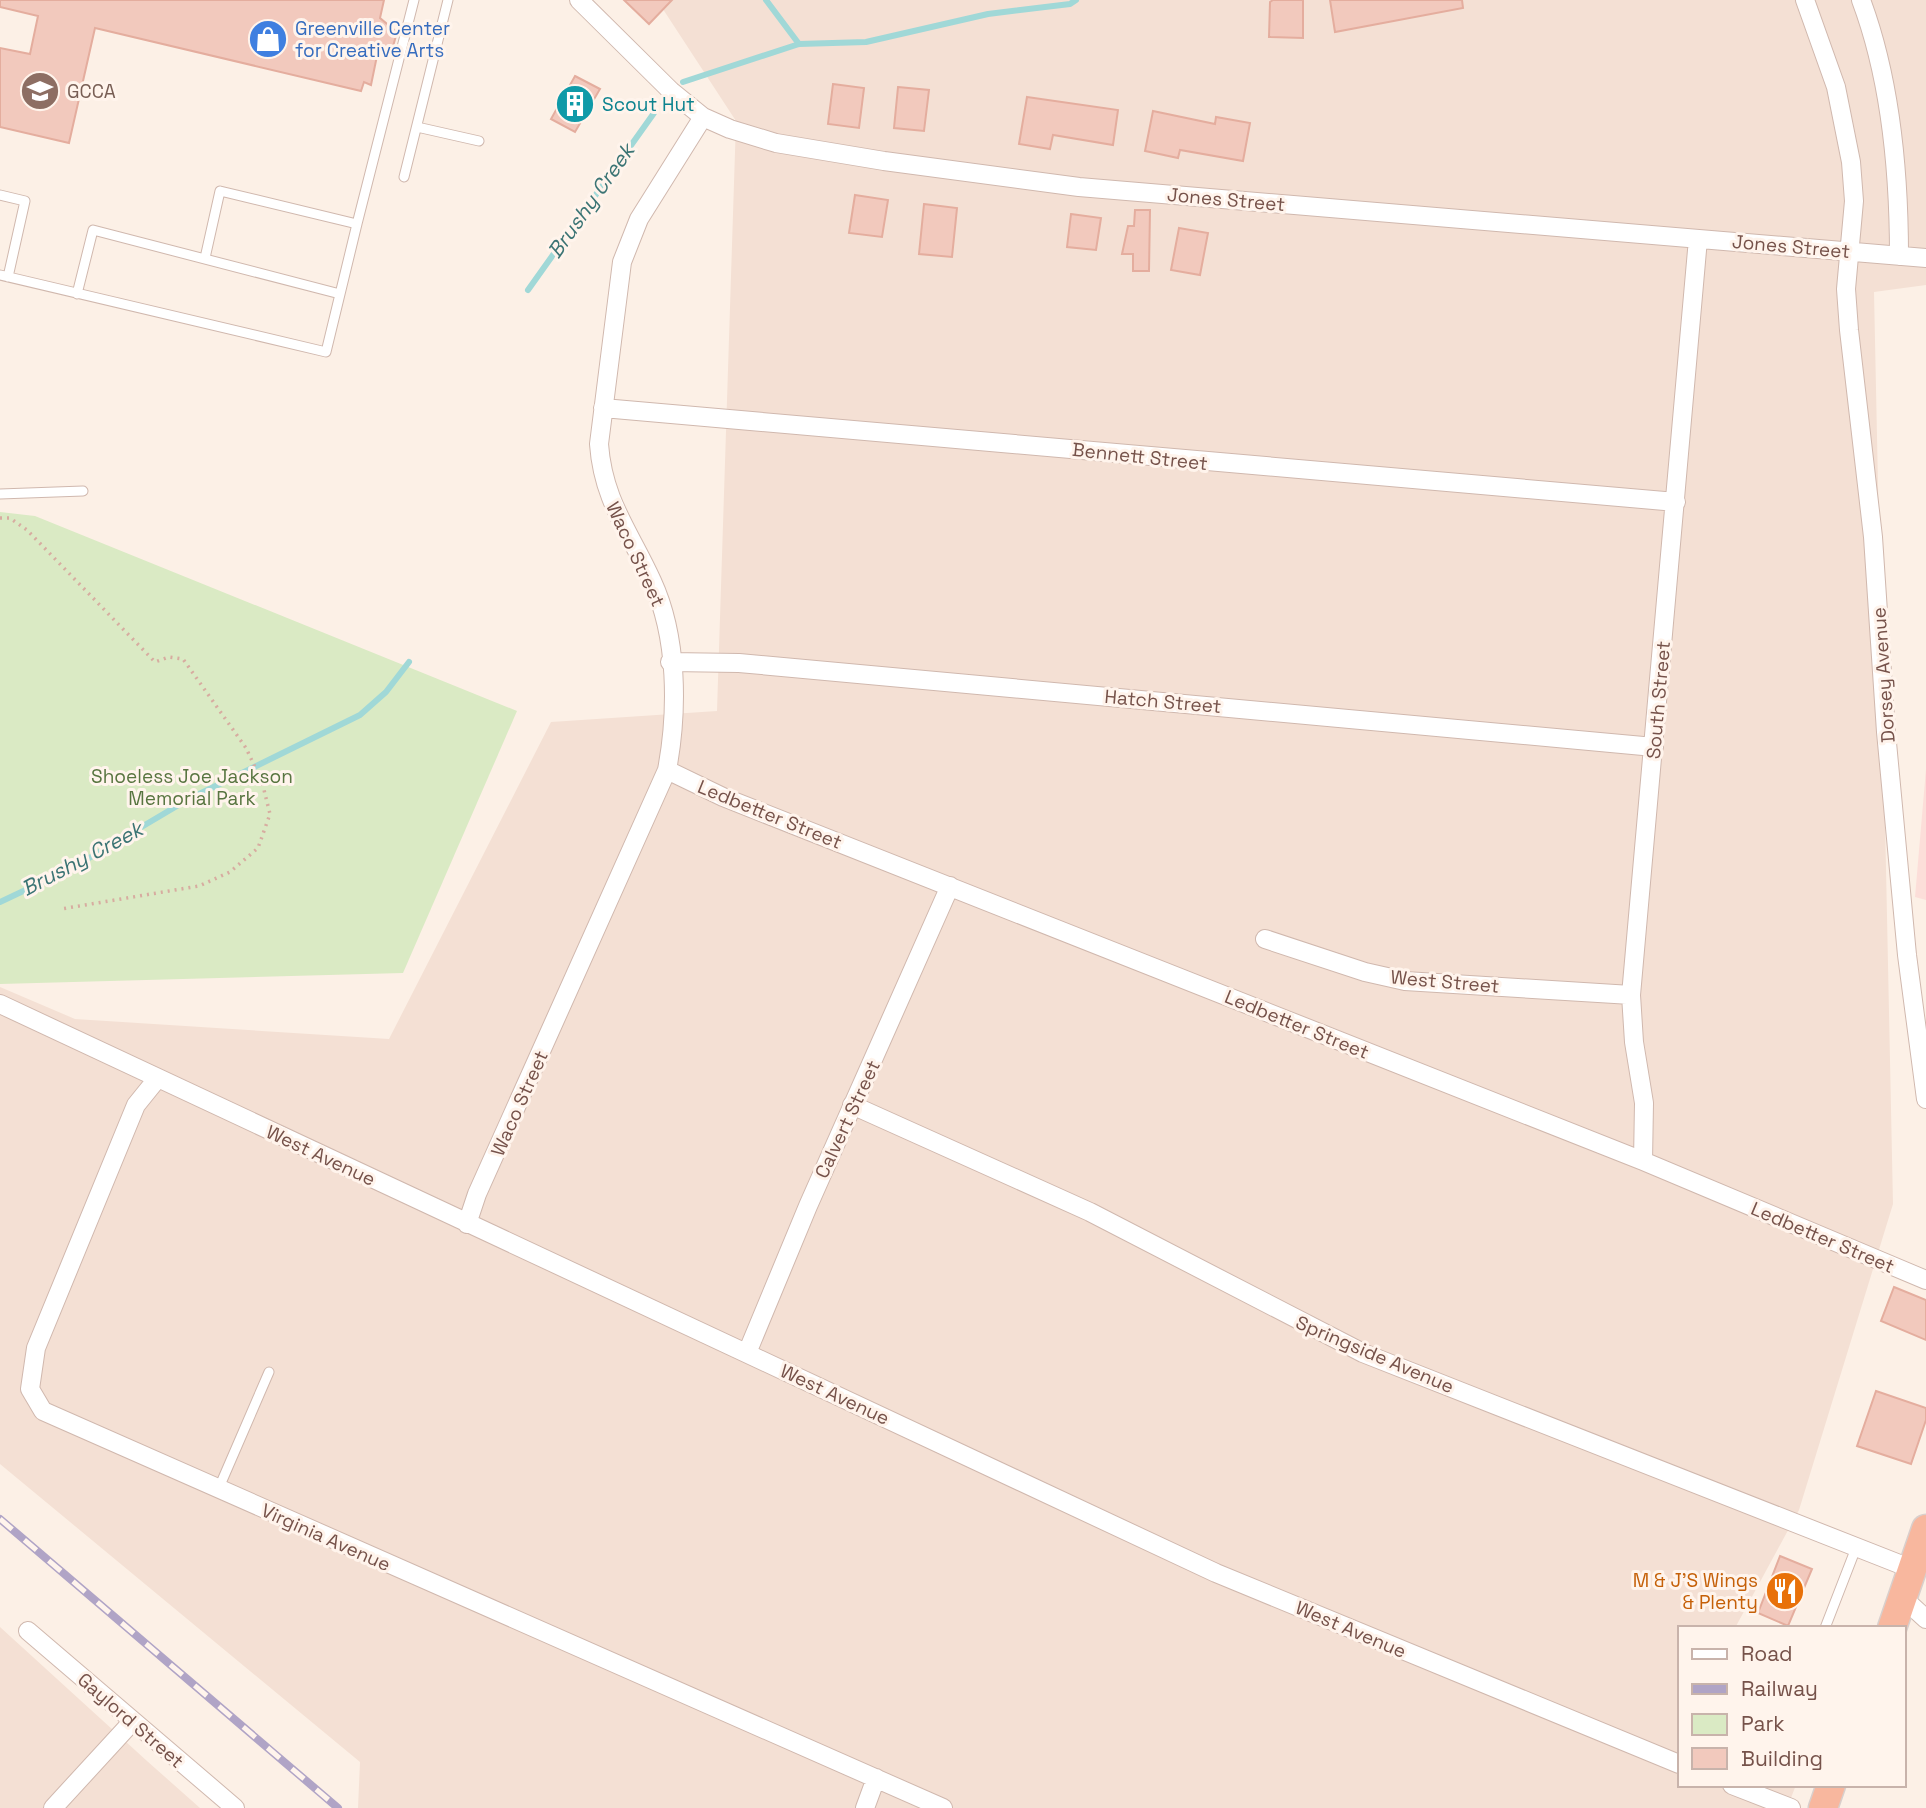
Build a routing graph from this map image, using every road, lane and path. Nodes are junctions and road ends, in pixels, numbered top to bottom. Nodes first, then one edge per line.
1 (414, 0) edge
2 (448, 0) edge
3 (579, 0) edge
4 (1805, 0) edge
5 (1861, 0) edge
6 (703, 117) junction
7 (417, 127) junction
8 (479, 141) dead end
9 (404, 177) dead end
10 (0, 195) edge
11 (357, 224) junction
12 (1698, 239) junction
13 (1848, 251) junction
14 (1899, 256) junction
15 (205, 258) junction
16 (1926, 258) edge
17 (4, 276) edge
18 (340, 293) junction
19 (77, 294) junction
20 (603, 408) junction
21 (83, 491) dead end
22 (0, 494) edge
23 (1676, 502) junction
24 (0, 518) edge
25 (670, 662) junction
26 (1654, 747) junction
27 (667, 770) junction
28 (950, 886) junction
29 (61, 909) dead end
30 (1265, 939) dead end
31 (1631, 995) junction
32 (0, 1004) edge
33 (157, 1079) junction
34 (1926, 1099) edge
35 (852, 1105) junction
36 (1643, 1161) junction
37 (467, 1224) junction
38 (1926, 1280) edge
39 (747, 1353) junction
40 (269, 1372) dead end
41 (218, 1490) junction
42 (1926, 1529) edge
43 (1856, 1548) junction
44 (1912, 1569) junction
45 (1903, 1598) junction
46 (1926, 1619) edge
47 (1826, 1626) edge
48 (1893, 1626) edge
49 (28, 1631) dead end
50 (132, 1722) junction
51 (1678, 1764) edge
52 (876, 1778) junction
53 (1737, 1787) edge
54 (1830, 1787) edge
55 (53, 1808) edge
56 (235, 1808) edge
57 (865, 1808) edge
58 (943, 1808) edge
59 (1791, 1808) edge
60 (1823, 1808) edge

1 - 11 lane
2 - 7 lane
3 - 6 street, Jones Street
4 - 13 street, Dorsey Avenue
5 - 14 street
6 - 12 street, Jones Street
6 - 20 street, Waco Street
7 - 8 lane
7 - 9 lane
10 - 17 lane
11 - 15 lane
11 - 18 lane
12 - 13 street, Jones Street
12 - 23 street, South Street
13 - 14 street, Jones Street
13 - 34 street, Dorsey Avenue
14 - 16 street, Jones Street
15 - 18 lane
15 - 19 lane
17 - 19 lane
18 - 19 lane
20 - 23 street, Bennett Street
20 - 25 street, Waco Street
21 - 22 lane
23 - 26 street, South Street
24 - 29 path
25 - 26 street, Hatch Street
25 - 27 street, Waco Street
26 - 31 street, South Street
27 - 28 street, Ledbetter Street
27 - 37 street, Waco Street
28 - 35 street, Calvert Street
28 - 36 street, Ledbetter Street
30 - 31 street, West Street
31 - 36 street, South Street
32 - 33 street, West Avenue
33 - 37 street, West Avenue
33 - 41 street, Virginia Avenue
35 - 39 street, Calvert Street
35 - 43 street, Springside Avenue
36 - 38 street, Ledbetter Street
37 - 39 street, West Avenue
39 - 51 street, West Avenue
40 - 41 lane
41 - 52 street, Virginia Avenue
42 - 44 highway
43 - 44 street, Springside Avenue
43 - 47 lane
44 - 45 highway
45 - 46 street
45 - 48 highway
49 - 50 street, Gaylord Street
50 - 55 street
50 - 56 street, Gaylord Street
52 - 57 street
52 - 58 street, Virginia Avenue
53 - 59 street
54 - 60 highway

